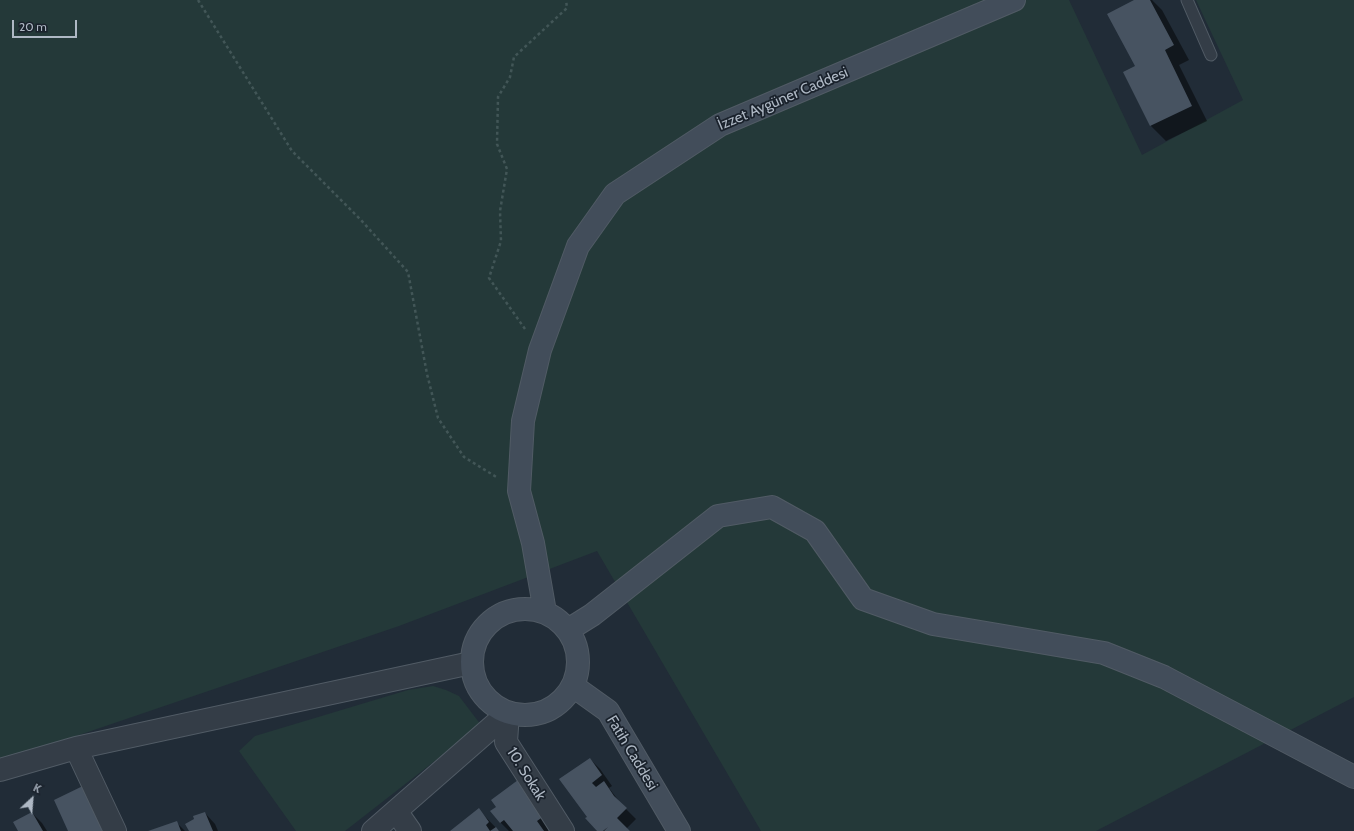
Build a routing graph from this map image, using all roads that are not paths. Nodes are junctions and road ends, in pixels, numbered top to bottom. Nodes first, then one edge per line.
1 (1014, 0) edge
2 (1187, 0) edge
3 (1211, 55) dead end
4 (545, 612) junction
5 (568, 630) junction
6 (471, 663) junction
7 (573, 686) junction
8 (508, 712) junction
9 (76, 748) junction
10 (0, 770) edge
11 (1354, 777) edge
12 (396, 811) junction
13 (115, 831) edge
14 (373, 831) edge
15 (410, 831) edge
16 (563, 831) edge
17 (679, 831) edge

1 - 4 street, İzzet Aygüner Caddesi
2 - 3 lane
4 - 5 street
4 - 6 street
5 - 7 street
5 - 11 street
6 - 8 street
6 - 9 street
7 - 8 street
7 - 17 street, Fatih Caddesi
8 - 12 street
8 - 16 street, 10. Sokak
9 - 10 street
9 - 13 street
12 - 14 street
12 - 15 street

